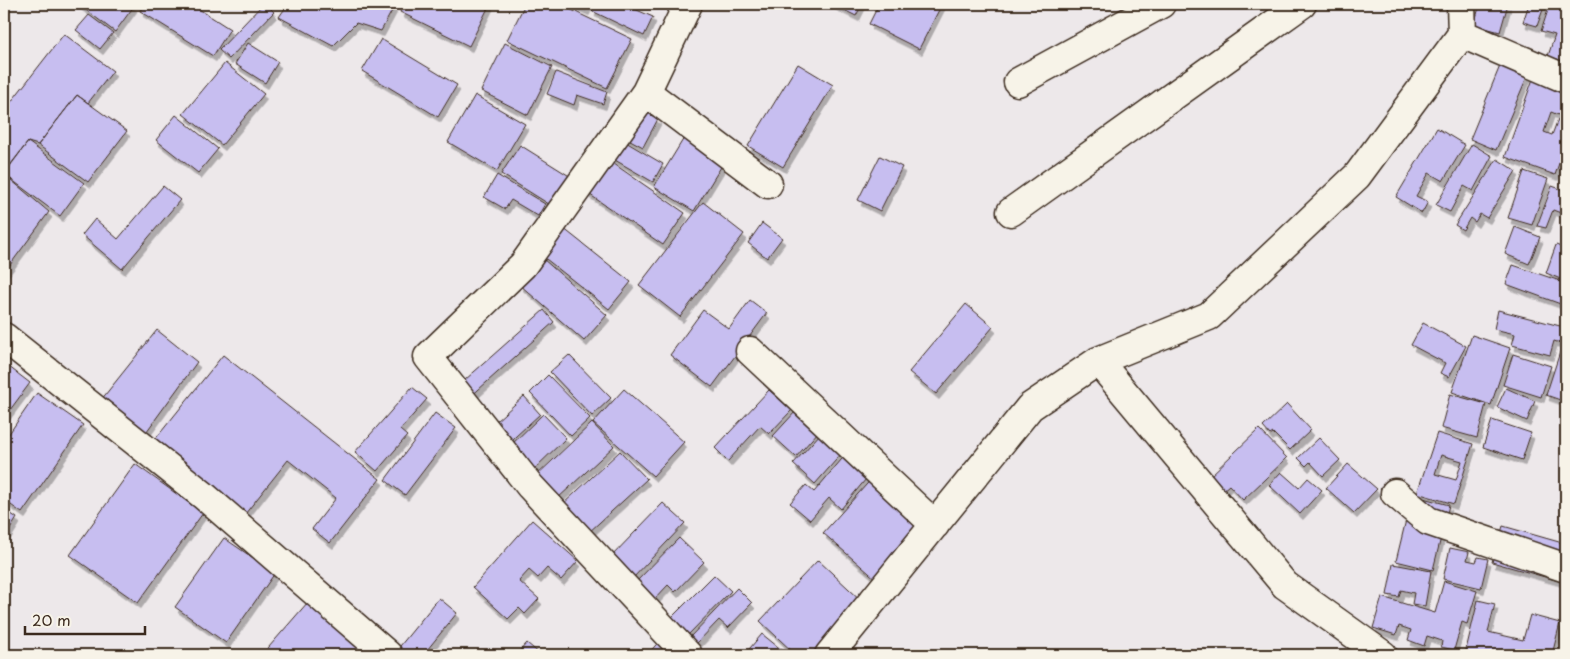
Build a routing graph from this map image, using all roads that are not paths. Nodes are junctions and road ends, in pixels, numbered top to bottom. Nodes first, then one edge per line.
1 (688, 4) edge
2 (1161, 4) edge
3 (1302, 4) edge
4 (1461, 4) edge
5 (1462, 34) junction
6 (1566, 79) edge
7 (1018, 82) dead end
8 (646, 92) junction
9 (768, 184) dead end
10 (1011, 212) dead end
11 (4, 336) edge
12 (750, 351) dead end
13 (1098, 360) junction
14 (1395, 494) dead end
15 (934, 525) junction
16 (1566, 568) edge
17 (388, 655) edge
18 (688, 655) edge
19 (829, 655) edge
20 (1383, 655) edge

1 - 8 street
2 - 7 street
3 - 10 street
4 - 5 street
5 - 6 street
5 - 13 street
8 - 9 street
8 - 18 street
11 - 17 street
12 - 15 street
13 - 15 street
13 - 20 street
14 - 16 street
15 - 19 street

